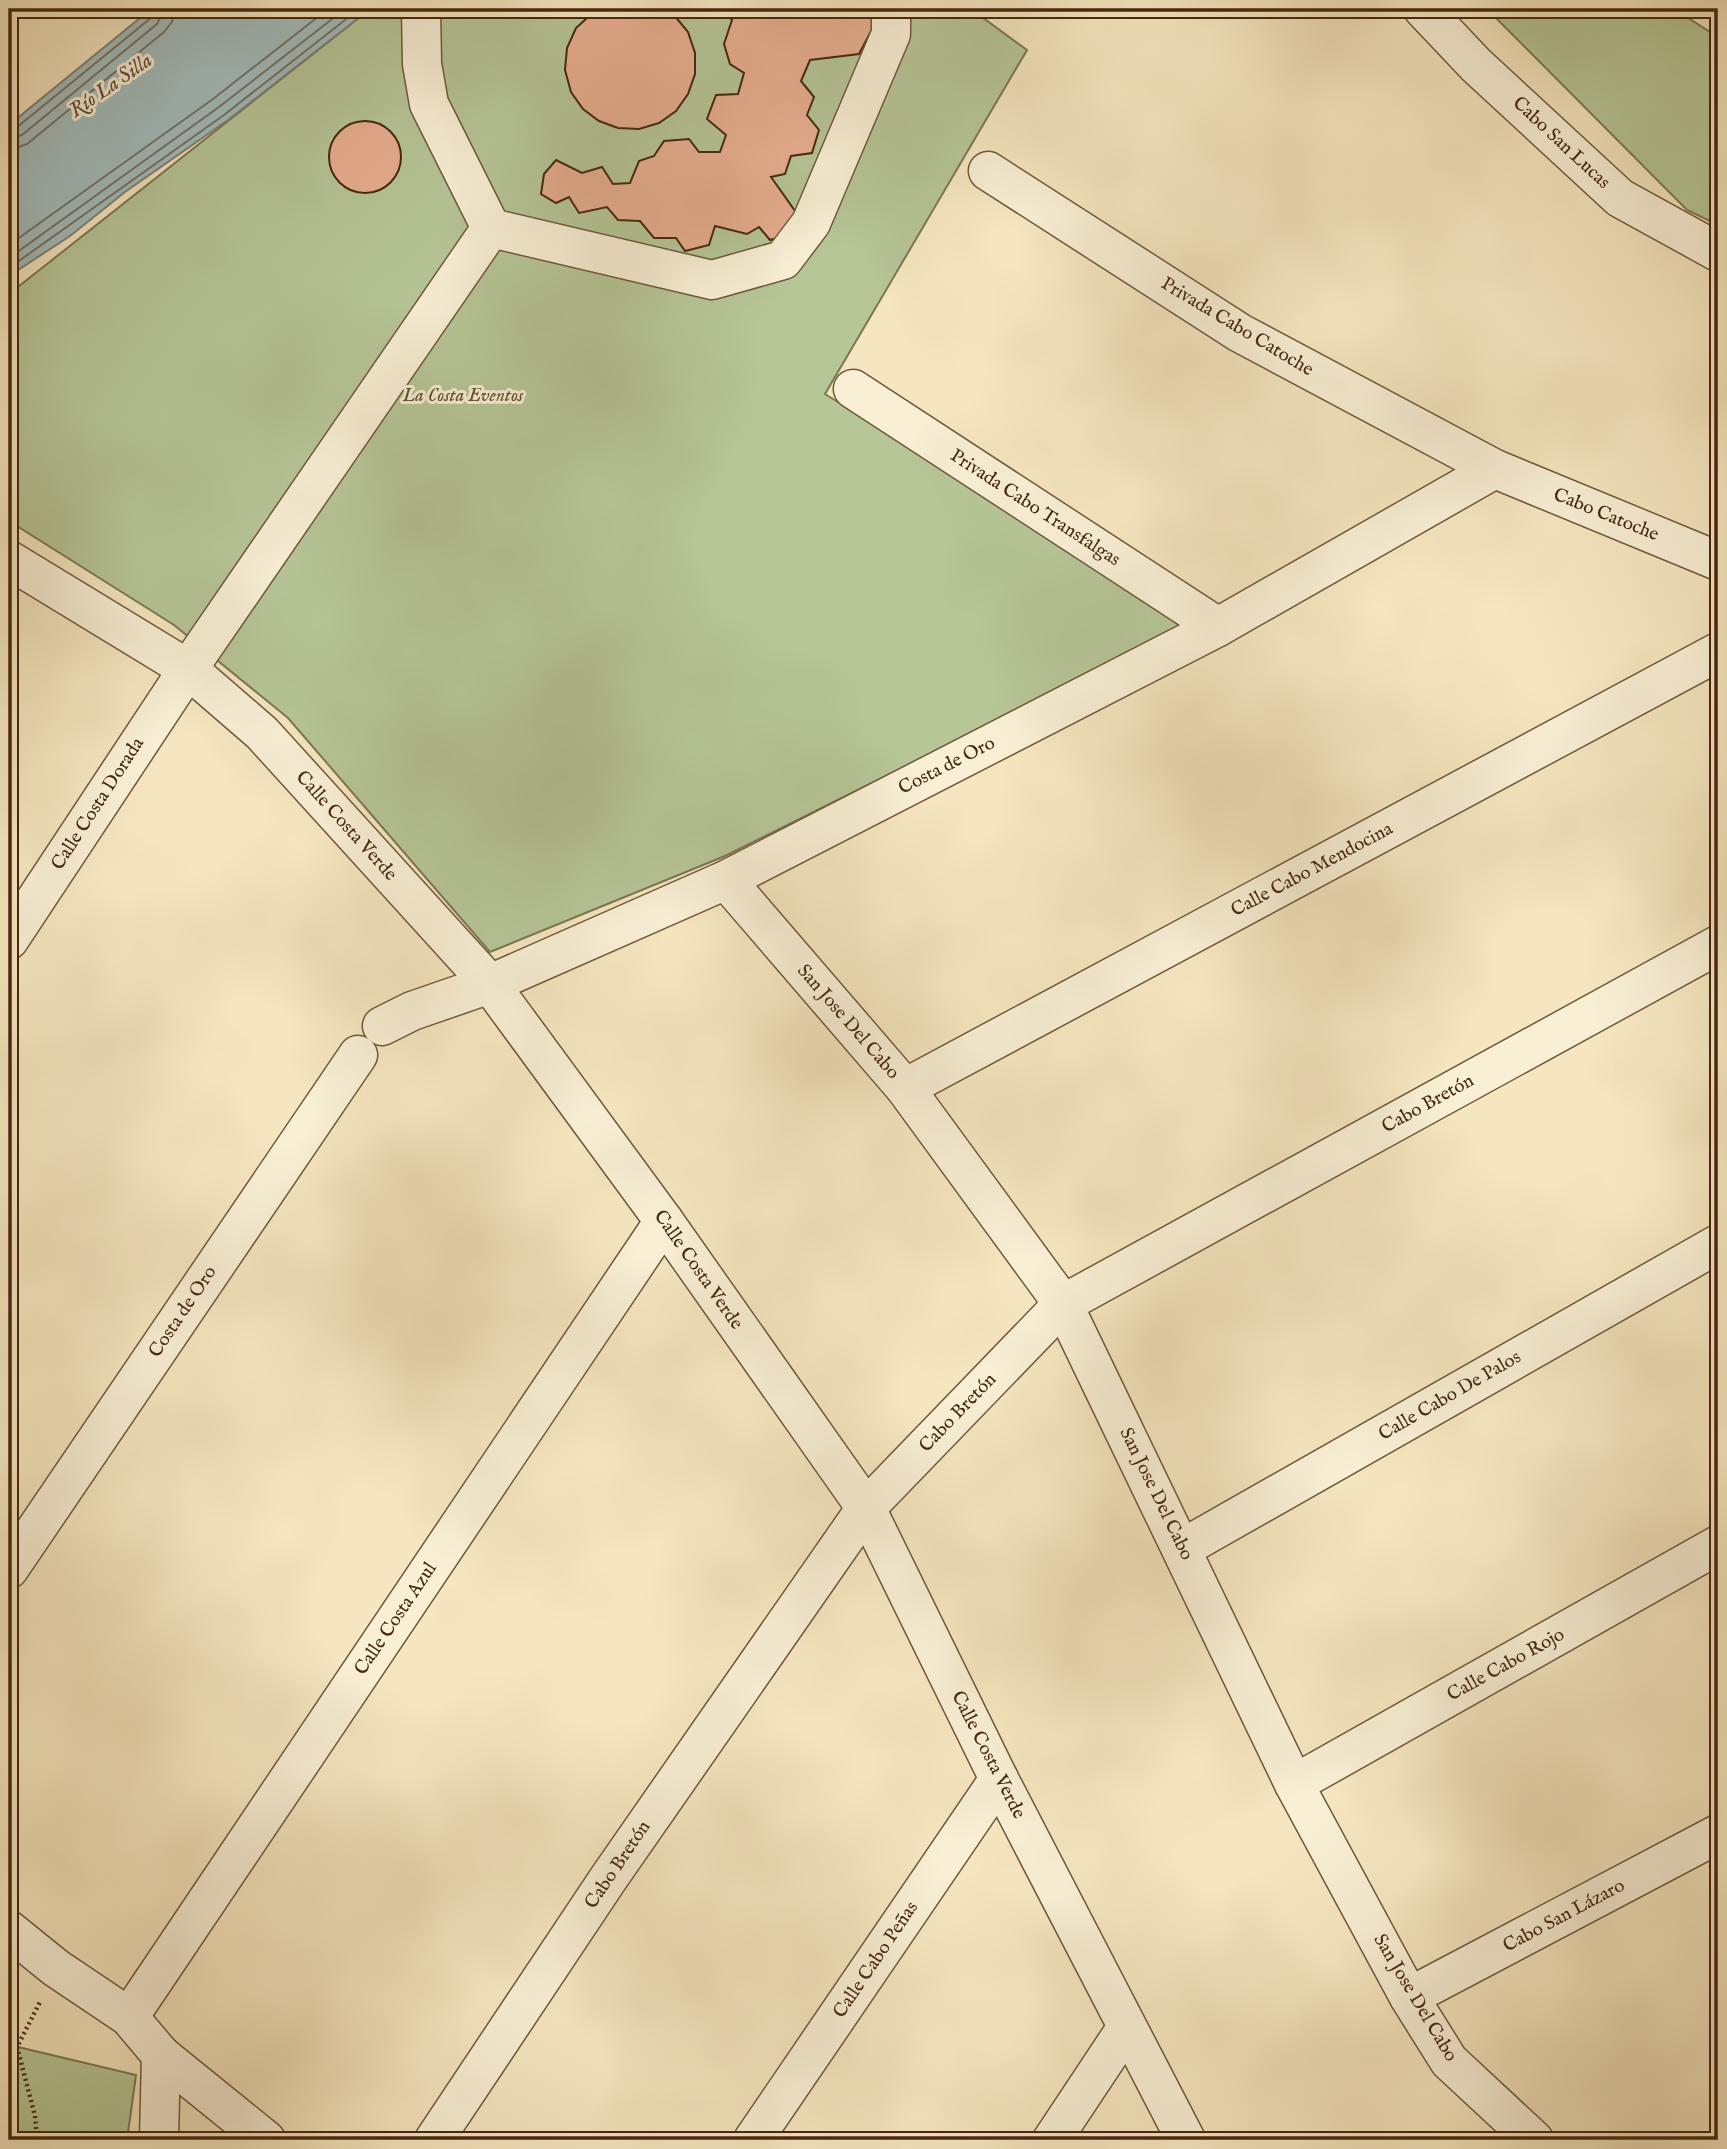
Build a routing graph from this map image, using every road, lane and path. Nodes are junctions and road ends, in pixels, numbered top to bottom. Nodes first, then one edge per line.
1 (421, 9) edge
2 (891, 9) edge
3 (1423, 9) edge
4 (988, 171) dead end
5 (491, 228) junction
6 (1718, 251) edge
7 (853, 389) dead end
8 (1495, 469) junction
9 (9, 560) edge
10 (1718, 561) edge
11 (1218, 627) junction
12 (1718, 652) edge
13 (188, 669) junction
14 (726, 880) junction
15 (9, 940) edge
16 (1718, 944) edge
17 (490, 984) junction
18 (905, 1088) junction
19 (664, 1221) junction
20 (1718, 1244) edge
21 (1063, 1304) junction
22 (866, 1508) junction
23 (1718, 1545) edge
24 (1183, 1548) junction
25 (9, 1569) edge
26 (999, 1779) junction
27 (1294, 1784) junction
28 (1718, 1834) edge
29 (9, 1930) edge
30 (56, 1968) junction
31 (1409, 1997) junction
32 (129, 2017) junction
33 (1127, 2027) junction
34 (161, 2055) junction
35 (37, 2140) edge
36 (159, 2140) edge
37 (266, 2140) edge
38 (435, 2140) edge
39 (753, 2140) edge
40 (1052, 2140) edge
41 (1186, 2140) edge
42 (1534, 2140) edge

1 - 5 street
2 - 5 street
3 - 6 street, Cabo San Lucas
4 - 8 street, Privada Cabo Catoche
5 - 13 street, Calle Costa Dorada
7 - 11 street, Privada Cabo Transfalgas
8 - 10 street, Cabo Catoche
8 - 11 street, Costa de Oro
9 - 13 street, Calle Costa Verde
11 - 14 street, Costa de Oro
12 - 18 street, Calle Cabo Mendocina
13 - 15 street, Calle Costa Dorada
13 - 17 street, Calle Costa Verde
14 - 17 street, Costa de Oro
14 - 18 street, San Jose Del Cabo
16 - 21 street, Cabo Bretón
17 - 19 street, Calle Costa Verde
17 - 25 street, Costa de Oro
18 - 21 street, San Jose Del Cabo
19 - 22 street, Calle Costa Verde
19 - 32 street, Calle Costa Azul
20 - 24 street, Calle Cabo De Palos
21 - 22 street, Cabo Bretón
21 - 24 street, San Jose Del Cabo
22 - 26 street, Calle Costa Verde
22 - 38 street, Cabo Bretón
23 - 27 street, Calle Cabo Rojo
24 - 27 street, San Jose Del Cabo
26 - 33 street, Calle Costa Verde
26 - 39 street, Calle Cabo Peñas
27 - 31 street, San Jose Del Cabo
28 - 31 street, Cabo San Lázaro
29 - 30 street
30 - 32 street
30 - 35 path
31 - 42 street, San Jose Del Cabo
32 - 34 street
33 - 40 street
33 - 41 street, Calle Costa Verde
34 - 36 street
34 - 37 street

